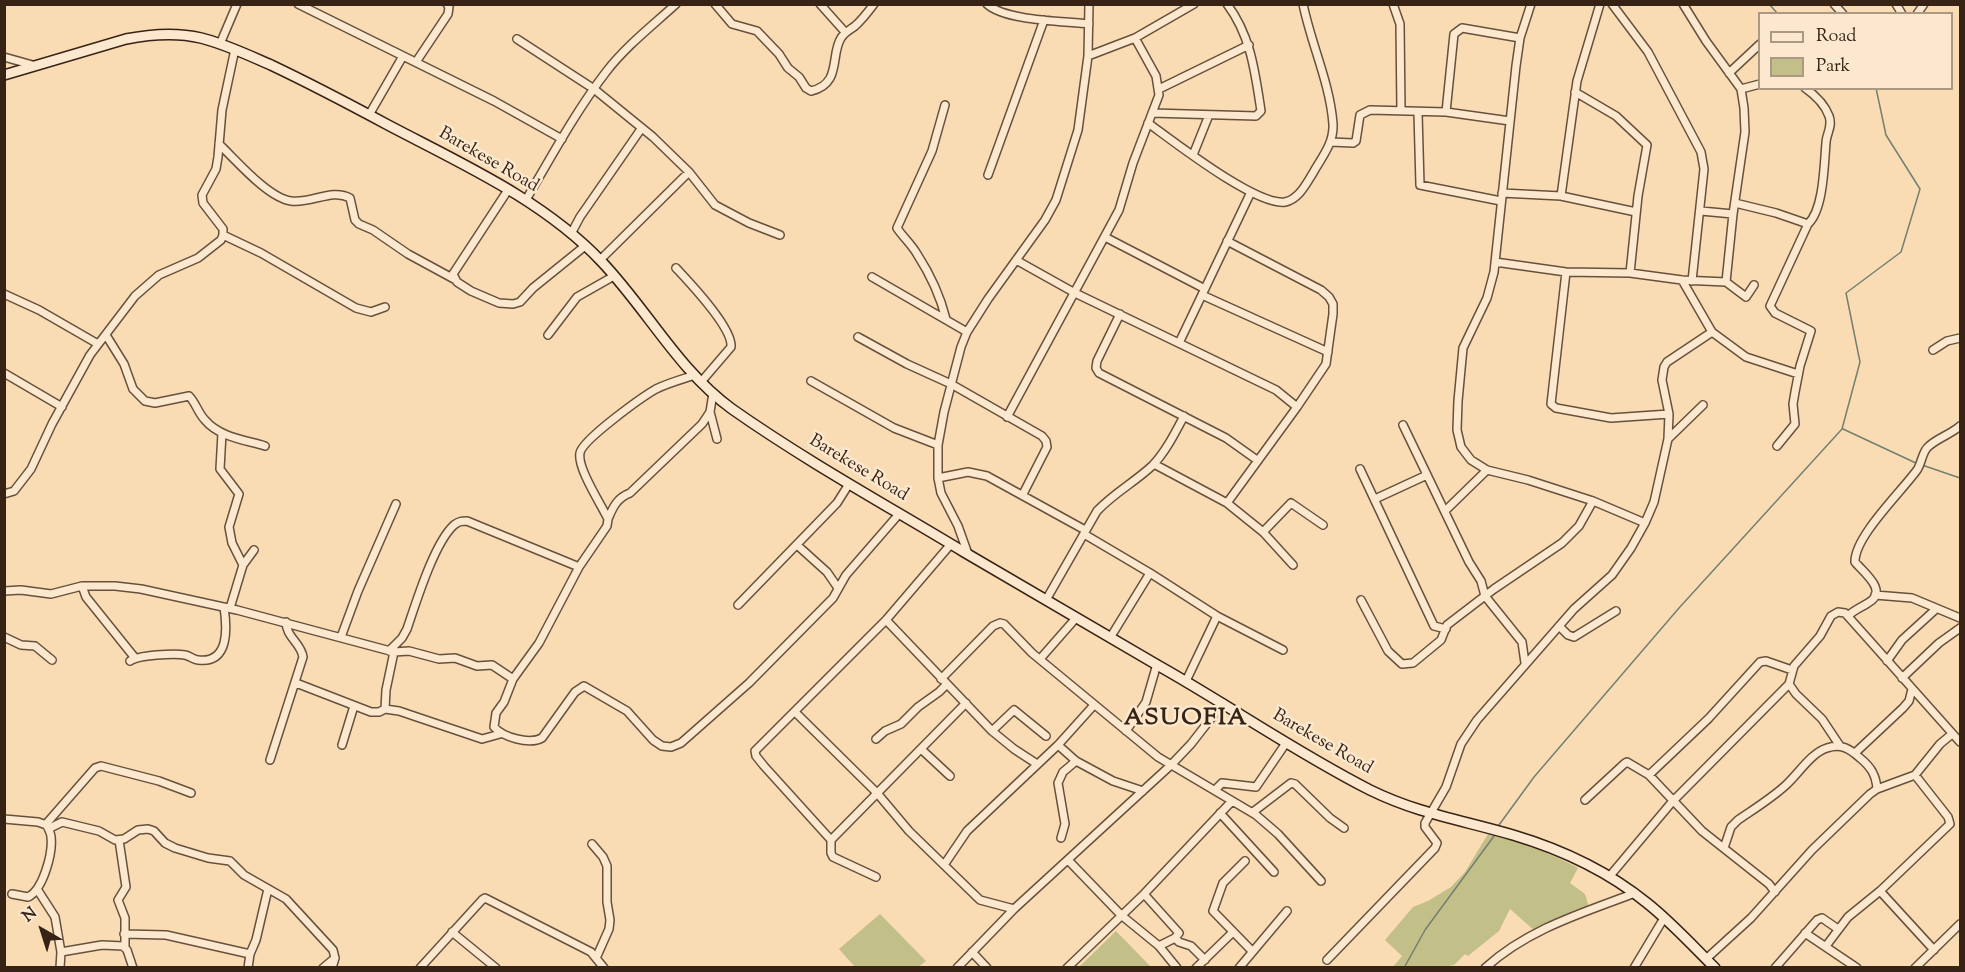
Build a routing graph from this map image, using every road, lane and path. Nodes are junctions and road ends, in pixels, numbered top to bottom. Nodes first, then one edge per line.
1 (237, 4) edge
2 (298, 4) edge
3 (447, 4) edge
4 (676, 4) edge
5 (715, 4) edge
6 (820, 4) edge
7 (874, 4) edge
8 (987, 4) edge
9 (1089, 4) edge
10 (1194, 4) edge
11 (1227, 4) edge
12 (1303, 4) edge
13 (1393, 4) edge
14 (1531, 4) edge
15 (1600, 4) edge
16 (1683, 4) edge
17 (1613, 5) edge
18 (1044, 20) junction
19 (1089, 24) junction
20 (845, 32) junction
21 (1135, 38) junction
22 (1520, 38) junction
23 (517, 39) dead end
24 (220, 44) junction
25 (1249, 45) junction
26 (1758, 46) edge
27 (235, 49) junction
28 (403, 56) junction
29 (1088, 56) junction
30 (4, 57) edge
31 (416, 62) junction
32 (36, 66) junction
33 (1729, 73) junction
34 (4, 75) edge
35 (1758, 85) edge
36 (594, 89) junction
37 (1159, 89) junction
38 (1741, 89) junction
39 (1807, 90) edge
40 (1575, 92) junction
41 (945, 105) dead end
42 (1401, 111) junction
43 (1446, 112) junction
44 (1152, 113) junction
45 (1418, 113) junction
46 (369, 115) junction
47 (1209, 115) junction
48 (1510, 121) junction
49 (1148, 123) junction
50 (641, 129) junction
51 (562, 139) junction
52 (1332, 142) junction
53 (219, 144) junction
54 (1193, 155) junction
55 (689, 172) junction
56 (988, 175) dead end
57 (508, 190) junction
58 (1251, 192) junction
59 (1561, 196) junction
60 (1502, 197) junction
61 (526, 200) junction
62 (1735, 203) junction
63 (1701, 211) junction
64 (1636, 212) junction
65 (1733, 214) junction
66 (1808, 224) junction
67 (571, 234) junction
68 (223, 235) junction
69 (780, 235) dead end
70 (1105, 237) junction
71 (1227, 241) junction
72 (585, 246) junction
73 (600, 260) junction
74 (1017, 260) junction
75 (1495, 262) junction
76 (676, 268) dead end
77 (1566, 272) junction
78 (1630, 273) junction
79 (614, 276) junction
80 (872, 277) dead end
81 (454, 279) junction
82 (1682, 280) junction
83 (1692, 280) junction
84 (1726, 282) junction
85 (1754, 285) dead end
86 (1203, 292) junction
87 (1075, 293) junction
88 (4, 294) edge
89 (385, 307) dead end
90 (1120, 314) junction
91 (945, 319) junction
92 (967, 332) junction
93 (1712, 332) junction
94 (106, 335) junction
95 (549, 335) dead end
96 (858, 337) dead end
97 (1960, 338) edge
98 (1179, 343) junction
99 (99, 344) junction
100 (1934, 350) dead end
101 (1328, 352) junction
102 (4, 373) edge
103 (1798, 374) junction
104 (698, 378) junction
105 (812, 381) dead end
106 (951, 384) junction
107 (713, 393) junction
108 (1702, 405) dead end
109 (62, 407) junction
110 (1297, 407) junction
111 (710, 412) junction
112 (1669, 414) junction
113 (1184, 416) junction
114 (1008, 417) junction
115 (1403, 425) dead end
116 (1960, 426) edge
117 (222, 433) junction
118 (717, 439) dead end
119 (1668, 439) junction
120 (939, 445) junction
121 (265, 446) dead end
122 (1777, 446) dead end
123 (1257, 460) junction
124 (1154, 464) junction
125 (1360, 469) dead end
126 (1487, 470) junction
127 (1427, 475) junction
128 (938, 478) junction
129 (849, 484) junction
130 (4, 494) edge
131 (1023, 494) junction
132 (1374, 499) junction
133 (1593, 501) junction
134 (1227, 503) junction
135 (396, 504) dead end
136 (1444, 511) junction
137 (899, 514) junction
138 (608, 519) junction
139 (1645, 523) junction
140 (1323, 525) dead end
141 (1084, 532) junction
142 (1263, 532) junction
143 (951, 544) junction
144 (797, 545) junction
145 (254, 550) dead end
146 (968, 554) junction
147 (243, 565) junction
148 (1293, 565) dead end
149 (579, 567) junction
150 (1150, 573) junction
151 (82, 586) junction
152 (838, 588) junction
153 (4, 591) edge
154 (1875, 595) junction
155 (1485, 596) junction
156 (1046, 600) junction
157 (1361, 600) dead end
158 (738, 605) dead end
159 (227, 608) junction
160 (1936, 609) junction
161 (1616, 611) dead end
162 (1217, 616) junction
163 (1848, 616) junction
164 (1077, 618) junction
165 (1960, 618) edge
166 (886, 620) junction
167 (285, 622) junction
168 (1559, 627) junction
169 (1960, 628) edge
170 (1446, 629) junction
171 (4, 637) edge
172 (341, 637) junction
173 (1110, 638) junction
174 (1283, 650) dead end
175 (391, 651) junction
176 (1040, 659) junction
177 (52, 660) dead end
178 (1887, 661) junction
179 (1526, 663) junction
180 (1157, 664) junction
181 (1792, 670) junction
182 (1902, 678) junction
183 (513, 679) junction
184 (1186, 681) junction
185 (944, 682) junction
186 (296, 683) junction
187 (1789, 684) junction
188 (1912, 689) junction
189 (966, 703) junction
190 (1223, 703) junction
191 (1094, 705) junction
192 (354, 706) junction
193 (385, 709) junction
194 (795, 712) junction
195 (992, 731) junction
196 (1126, 731) junction
197 (500, 734) junction
198 (1952, 734) junction
199 (1046, 736) dead end
200 (876, 739) dead end
201 (1960, 742) edge
202 (1286, 744) junction
203 (1058, 745) junction
204 (342, 746) dead end
205 (1840, 746) junction
206 (921, 749) junction
207 (1855, 753) junction
208 (270, 760) dead end
209 (1076, 761) junction
210 (1037, 764) junction
211 (1171, 765) junction
212 (1915, 775) junction
213 (950, 776) dead end
214 (1649, 776) junction
215 (1877, 789) junction
216 (1215, 790) junction
217 (1143, 791) junction
218 (191, 793) dead end
219 (877, 793) junction
220 (1585, 800) dead end
221 (1232, 801) junction
222 (1672, 802) junction
223 (1253, 812) junction
224 (1220, 813) junction
225 (1430, 814) junction
226 (4, 819) edge
227 (46, 824) junction
228 (1344, 828) dead end
229 (1061, 838) dead end
230 (119, 840) junction
231 (831, 840) junction
232 (592, 844) dead end
233 (1724, 848) junction
234 (1068, 860) junction
235 (1245, 861) dead end
236 (944, 865) junction
237 (1274, 872) dead end
238 (876, 877) dead end
239 (1609, 878) junction
240 (1321, 881) dead end
241 (268, 889) junction
242 (38, 890) junction
243 (1880, 891) junction
244 (1775, 892) junction
245 (1635, 893) junction
246 (12, 894) dead end
247 (1144, 894) junction
248 (1014, 909) junction
249 (1287, 911) dead end
250 (1121, 915) junction
251 (1664, 918) junction
252 (1960, 924) edge
253 (1838, 929) junction
254 (452, 932) junction
255 (1233, 932) junction
256 (1805, 933) junction
257 (124, 934) junction
258 (1175, 938) junction
259 (1159, 945) junction
260 (1826, 946) junction
261 (125, 948) junction
262 (1934, 950) junction
263 (1252, 951) junction
264 (61, 952) junction
265 (972, 952) junction
266 (250, 954) junction
267 (597, 956) junction
268 (335, 958) junction
269 (1706, 959) junction
270 (1205, 960) junction
271 (1327, 960) dead end
272 (60, 968) edge
273 (133, 968) edge
274 (248, 968) edge
275 (323, 968) edge
276 (332, 968) edge
277 (420, 968) edge
278 (495, 968) edge
279 (604, 968) edge
280 (957, 968) edge
281 (987, 968) edge
282 (1068, 968) edge
283 (1177, 968) edge
284 (1196, 968) edge
285 (1239, 968) edge
286 (1485, 968) edge
287 (1634, 968) edge
288 (1715, 968) edge
289 (1775, 968) edge
290 (1857, 968) edge
291 (1915, 968) edge

1 - 24 street
2 - 28 street
3 - 31 street
4 - 36 street
5 - 20 street
6 - 20 street
7 - 20 street
8 - 18 street
9 - 19 street
10 - 21 street
11 - 25 street
12 - 52 street
13 - 42 street
14 - 22 street
15 - 40 street
16 - 33 street
17 - 63 street
18 - 19 street
18 - 56 street
19 - 29 street
21 - 29 street
21 - 37 street
22 - 43 street
22 - 48 street
23 - 36 street
24 - 27 main road, Barekese Road
24 - 32 main road, Barekese Road
25 - 37 street
25 - 47 street
26 - 33 street
27 - 46 main road, Barekese Road
27 - 53 street
28 - 31 street
28 - 46 street
29 - 74 street
30 - 32 street
31 - 51 street
32 - 34 main road, Barekese Road
33 - 38 street
35 - 38 street
36 - 50 street
36 - 51 street
37 - 44 street
38 - 62 street
39 - 66 street
40 - 59 street
40 - 64 street
41 - 91 street
42 - 45 street
42 - 52 street
43 - 45 street
43 - 48 street
44 - 47 street
44 - 49 street
45 - 60 street
46 - 57 main road, Barekese Road
47 - 54 street
48 - 60 street
49 - 54 street
49 - 70 street
50 - 55 street
50 - 67 street
51 - 61 street
52 - 58 street
53 - 68 street
53 - 81 street
54 - 58 street
55 - 69 street
55 - 73 street
57 - 61 main road, Barekese Road
57 - 81 street
58 - 71 street
59 - 60 street
59 - 64 street
60 - 75 street
61 - 67 main road, Barekese Road
62 - 65 street
62 - 66 street
63 - 65 street
63 - 83 street
64 - 78 street
65 - 84 street
66 - 103 street
67 - 72 main road, Barekese Road
68 - 89 street
68 - 94 street
70 - 86 street
70 - 87 street
71 - 86 street
71 - 101 street
72 - 73 main road, Barekese Road
72 - 81 street
73 - 79 main road, Barekese Road
74 - 87 street
74 - 92 street
75 - 77 street
75 - 126 street
76 - 104 street
77 - 78 street
77 - 112 street
78 - 82 street
79 - 95 street
79 - 104 main road, Barekese Road
80 - 91 street
82 - 83 street
82 - 93 street
83 - 84 street
84 - 85 street
86 - 98 street
86 - 101 street
87 - 90 street
87 - 114 street
88 - 99 street
90 - 98 street
90 - 113 street
91 - 92 street
92 - 106 street
93 - 103 street
93 - 112 street
94 - 99 street
94 - 117 street
96 - 106 street
97 - 100 street
98 - 110 street
99 - 109 street
101 - 110 street
102 - 109 street
103 - 122 street
104 - 107 main road, Barekese Road
104 - 138 street
105 - 120 street
106 - 114 street
106 - 120 street
107 - 111 street
107 - 129 main road, Barekese Road
108 - 119 street
109 - 130 street
110 - 123 street
111 - 118 street
111 - 138 street
112 - 119 street
113 - 123 street
113 - 124 street
114 - 131 street
115 - 127 street
116 - 154 street
117 - 121 street
117 - 147 street
119 - 139 street
120 - 128 street
123 - 134 street
124 - 134 street
124 - 141 street
125 - 132 street
126 - 133 street
126 - 136 street
127 - 132 street
127 - 136 street
128 - 131 street
128 - 146 street
129 - 137 main road, Barekese Road
129 - 144 street
131 - 141 street
132 - 170 street
133 - 139 street
133 - 155 street
134 - 142 street
135 - 172 street
136 - 155 street
137 - 143 main road, Barekese Road
137 - 152 street
138 - 149 street
139 - 168 street
140 - 142 street
141 - 150 street
141 - 156 street
142 - 148 street
143 - 146 main road, Barekese Road
143 - 166 street
144 - 152 street
144 - 158 street
145 - 147 street
146 - 156 main road, Barekese Road
147 - 159 street
149 - 175 street
149 - 183 street
150 - 162 street
150 - 173 street
151 - 153 street
151 - 159 street
151 - 159 street
152 - 197 street
154 - 160 street
154 - 163 street
155 - 170 street
155 - 179 street
156 - 164 main road, Barekese Road
157 - 170 street
159 - 167 street
160 - 165 street
160 - 178 street
161 - 168 street
162 - 174 street
162 - 184 street
163 - 178 street
163 - 181 street
164 - 173 main road, Barekese Road
164 - 176 street
166 - 185 street
166 - 194 street
167 - 172 street
167 - 186 street
168 - 179 street
169 - 182 street
171 - 177 street
172 - 175 street
173 - 180 main road, Barekese Road
175 - 183 street
175 - 193 street
176 - 185 street
176 - 191 street
178 - 182 street
179 - 225 street
180 - 184 main road, Barekese Road
180 - 196 street
181 - 187 street
181 - 214 street
182 - 188 street
183 - 197 street
184 - 190 main road, Barekese Road
185 - 189 street
185 - 200 street
186 - 192 street
186 - 208 street
187 - 205 street
187 - 222 street
188 - 198 street
188 - 207 street
189 - 195 street
189 - 206 street
190 - 202 main road, Barekese Road
190 - 211 street
191 - 196 street
191 - 203 street
192 - 193 street
192 - 204 street
193 - 197 street
194 - 219 street
194 - 231 street
195 - 199 street
195 - 210 street
196 - 211 street
198 - 201 street
198 - 212 street
202 - 216 street
202 - 225 main road, Barekese Road
203 - 209 street
203 - 210 street
205 - 207 street
205 - 233 street
206 - 213 street
206 - 219 street
207 - 215 street
209 - 217 street
209 - 229 street
210 - 236 street
211 - 216 street
211 - 217 street
212 - 215 street
212 - 243 street
214 - 220 street
214 - 222 street
215 - 244 street
216 - 221 street
217 - 234 street
218 - 227 street
219 - 231 street
219 - 236 street
221 - 223 street
221 - 224 street
222 - 233 street
222 - 239 street
223 - 228 street
223 - 240 street
224 - 237 street
224 - 247 street
225 - 239 main road, Barekese Road
225 - 271 street
226 - 227 street
227 - 230 street
227 - 242 street
230 - 241 street
230 - 257 street
231 - 238 street
232 - 267 street
233 - 244 street
234 - 248 street
234 - 250 street
235 - 255 street
236 - 248 street
239 - 245 main road, Barekese Road
241 - 266 street
241 - 268 street
242 - 246 street
242 - 264 street
243 - 253 street
243 - 262 street
244 - 269 street
245 - 251 main road, Barekese Road
245 - 286 street
247 - 250 street
247 - 258 street
248 - 265 street
249 - 263 street
250 - 259 street
250 - 282 street
251 - 269 main road, Barekese Road
251 - 287 street
252 - 262 street
253 - 256 street
253 - 260 street
254 - 267 street
254 - 277 street
254 - 278 street
255 - 263 street
255 - 270 street
256 - 260 street
256 - 289 street
257 - 261 street
257 - 266 street
258 - 259 street
258 - 270 street
259 - 283 street
260 - 290 street
261 - 264 street
261 - 273 street
262 - 291 street
263 - 285 street
264 - 272 street
265 - 280 street
265 - 281 street
266 - 274 street
267 - 279 street
268 - 275 street
268 - 276 street
269 - 288 main road, Barekese Road
270 - 284 street

